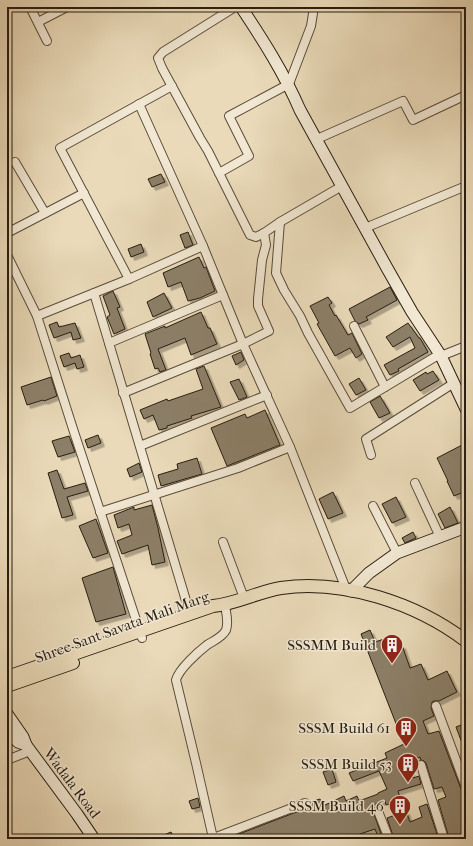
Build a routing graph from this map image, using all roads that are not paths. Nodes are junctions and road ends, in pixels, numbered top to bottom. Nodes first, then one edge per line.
1 (30, 7) edge
2 (67, 7) edge
3 (235, 7) edge
4 (241, 7) edge
5 (314, 7) edge
6 (38, 22) junction
7 (47, 41) dead end
8 (289, 84) junction
9 (172, 86) junction
10 (466, 95) edge
11 (139, 104) junction
12 (316, 139) junction
13 (15, 162) dead end
14 (219, 173) junction
15 (342, 186) junction
16 (466, 186) edge
17 (84, 193) junction
18 (45, 213) junction
19 (280, 222) junction
20 (366, 228) junction
21 (7, 233) edge
22 (264, 233) junction
23 (203, 246) junction
24 (7, 255) edge
25 (129, 279) junction
26 (94, 293) junction
27 (223, 295) junction
28 (37, 316) junction
29 (354, 326) dead end
30 (109, 343) junction
31 (243, 344) junction
32 (466, 346) edge
33 (441, 355) junction
34 (454, 383) junction
35 (385, 387) junction
36 (124, 393) junction
37 (267, 395) junction
38 (466, 409) edge
39 (140, 446) junction
40 (290, 447) junction
41 (372, 455) dead end
42 (415, 484) dead end
43 (154, 494) junction
44 (373, 506) dead end
45 (100, 512) junction
46 (466, 527) edge
47 (440, 537) junction
48 (223, 542) dead end
49 (397, 553) junction
50 (349, 590) junction
51 (244, 598) junction
52 (226, 605) junction
53 (190, 614) junction
54 (141, 634) junction
55 (466, 641) edge
56 (7, 677) edge
57 (7, 686) edge
58 (436, 706) dead end
59 (7, 714) edge
60 (7, 731) edge
61 (28, 748) junction
62 (7, 760) edge
63 (421, 764) dead end
64 (466, 787) edge
65 (304, 803) dead end
66 (378, 811) dead end
67 (94, 839) edge
68 (212, 839) edge
69 (390, 839) edge
70 (444, 839) edge

1 - 6 street
2 - 6 street
3 - 9 street
4 - 8 street
5 - 8 street
6 - 7 street
8 - 12 street
8 - 14 street
9 - 11 street
9 - 14 street
10 - 12 street
11 - 17 street
11 - 23 street
12 - 15 street
13 - 18 street
14 - 22 street
15 - 19 street
15 - 20 street
16 - 20 street
17 - 18 street
17 - 25 street
18 - 21 street
19 - 22 street
19 - 35 street
20 - 33 street
22 - 31 street
23 - 25 street
23 - 27 street
24 - 28 street
25 - 26 street
26 - 28 street
26 - 30 street
27 - 30 street
27 - 31 street
28 - 45 street
29 - 35 street
30 - 36 street
31 - 36 street
31 - 37 street
32 - 33 street
33 - 34 street
33 - 35 street
34 - 38 street
34 - 41 street
36 - 39 street
37 - 39 street
37 - 40 street
39 - 43 street
40 - 43 street
40 - 50 street
42 - 47 street
43 - 45 street
43 - 53 street
44 - 49 street
45 - 54 street
46 - 47 street
47 - 49 street
48 - 51 street
49 - 50 street
50 - 51 main road, Shree Sant Savata Mali Marg
50 - 55 main road, Shree Sant Savata Mali Marg
51 - 52 main road, Shree Sant Savata Mali Marg
52 - 53 main road, Shree Sant Savata Mali Marg
52 - 54 main road, Shree Sant Savata Mali Marg
52 - 68 street
53 - 54 main road, Shree Sant Savata Mali Marg
54 - 56 main road, Shree Sant Savata Mali Marg
54 - 57 main road, Shree Sant Savata Mali Marg
58 - 64 street
59 - 61 street, Wadala Road
60 - 61 street, Wadala Road
61 - 62 street
61 - 67 street, Wadala Road
63 - 70 street
65 - 68 street
66 - 69 street

